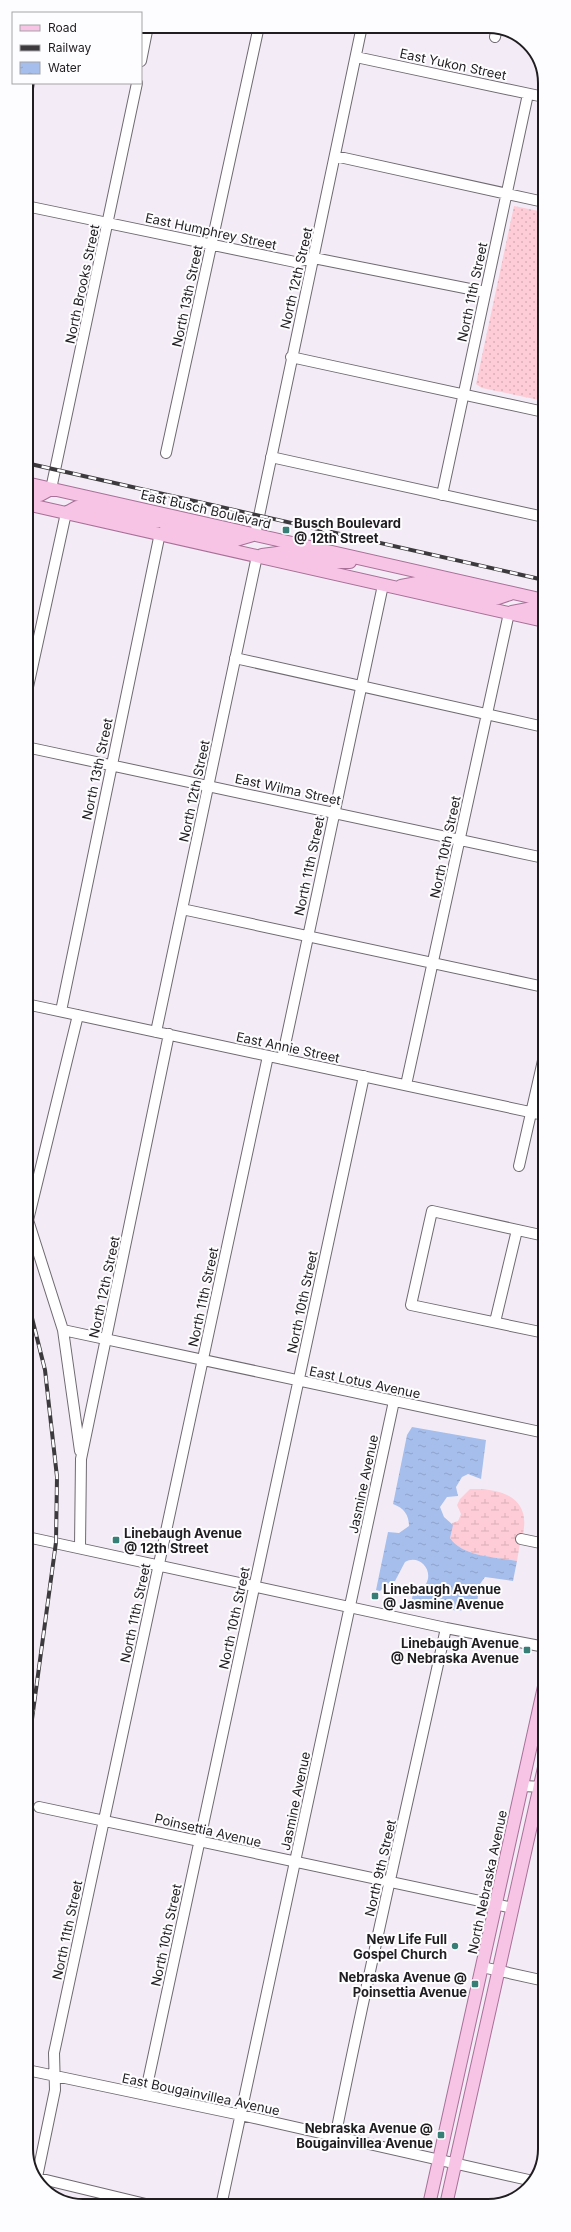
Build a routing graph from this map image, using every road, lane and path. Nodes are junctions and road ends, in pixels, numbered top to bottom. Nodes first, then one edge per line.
1 (147, 33) edge
2 (257, 33) edge
3 (361, 33) edge
4 (142, 56) edge
5 (356, 57) junction
6 (137, 84) edge
7 (528, 94) junction
8 (538, 96) edge
9 (335, 156) junction
10 (506, 194) junction
11 (538, 201) edge
12 (33, 207) edge
13 (108, 223) junction
14 (211, 245) junction
15 (314, 258) junction
16 (485, 292) junction
17 (291, 357) junction
18 (464, 395) junction
19 (538, 411) edge
20 (166, 453) dead end
21 (271, 457) junction
22 (33, 485) edge
23 (51, 489) junction
24 (33, 495) edge
25 (442, 495) junction
26 (33, 506) edge
27 (66, 513) junction
28 (538, 516) edge
29 (183, 518) junction
30 (160, 533) junction
31 (255, 535) junction
32 (257, 556) junction
33 (368, 561) junction
34 (383, 585) junction
35 (396, 588) junction
36 (512, 593) junction
37 (538, 599) edge
38 (538, 609) edge
39 (509, 613) junction
40 (538, 620) edge
41 (235, 658) junction
42 (33, 664) edge
43 (360, 688) junction
44 (486, 715) junction
45 (538, 726) edge
46 (33, 748) edge
47 (111, 765) junction
48 (208, 785) junction
49 (334, 813) junction
50 (460, 839) junction
51 (538, 857) edge
52 (182, 909) junction
53 (308, 936) junction
54 (434, 963) junction
55 (538, 986) edge
56 (33, 1005) edge
57 (60, 1011) junction
58 (78, 1015) junction
59 (156, 1032) junction
60 (169, 1034) junction
61 (268, 1056) junction
62 (282, 1059) junction
63 (364, 1076) junction
64 (538, 1082) edge
65 (406, 1086) junction
66 (531, 1112) junction
67 (538, 1114) edge
68 (518, 1166) dead end
69 (33, 1194) edge
70 (517, 1230) junction
71 (538, 1235) edge
72 (33, 1237) edge
73 (495, 1322) junction
74 (63, 1330) junction
75 (538, 1331) edge
76 (106, 1340) junction
77 (203, 1360) junction
78 (299, 1382) junction
79 (394, 1402) junction
80 (538, 1432) edge
81 (81, 1459) junction
82 (33, 1538) edge
83 (522, 1538) dead end
84 (538, 1542) edge
85 (80, 1547) junction
86 (159, 1565) junction
87 (255, 1585) junction
88 (349, 1606) junction
89 (446, 1628) junction
90 (538, 1646) edge
91 (538, 1714) edge
92 (522, 1786) junction
93 (538, 1786) edge
94 (538, 1803) edge
95 (39, 1807) dead end
96 (104, 1819) junction
97 (199, 1842) junction
98 (295, 1863) junction
99 (391, 1883) junction
100 (496, 1905) junction
101 (513, 1908) junction
102 (482, 1967) junction
103 (499, 1971) junction
104 (538, 1979) edge
105 (33, 2071) edge
106 (56, 2076) junction
107 (145, 2095) junction
108 (241, 2115) junction
109 (335, 2138) junction
110 (439, 2160) junction
111 (455, 2164) junction
112 (39, 2171) edge
113 (44, 2180) edge
114 (527, 2180) edge
115 (125, 2199) edge
116 (223, 2199) edge
117 (431, 2199) edge
118 (447, 2199) edge

1 - 4 street
2 - 14 street, North 13th Street
3 - 5 street, North 12th Street
5 - 7 street, East Yukon Street
5 - 9 street, North 12th Street
6 - 13 street, North Brooks Street
7 - 8 street, East Yukon Street
7 - 10 street, North 11th Street
9 - 10 street
9 - 15 street, North 12th Street
10 - 11 street
10 - 16 street, North 11th Street
12 - 13 street, East Humphrey Street
13 - 14 street, East Humphrey Street
13 - 23 street, North Brooks Street
14 - 15 street, East Humphrey Street
14 - 20 street, North 13th Street
15 - 16 street, East Humphrey Street
15 - 17 street, North 12th Street
16 - 18 street, North 11th Street
17 - 18 street
17 - 21 street, North 12th Street
18 - 19 street
18 - 25 street, North 11th Street
21 - 25 street
21 - 31 street, North 12th Street
22 - 23 main road, East Busch Boulevard
23 - 24 main road
23 - 29 main road, East Busch Boulevard
25 - 28 street
26 - 27 main road
27 - 29 main road
27 - 30 main road
27 - 42 street
29 - 31 main road, East Busch Boulevard
30 - 31 main road
30 - 32 main road
30 - 47 street, North 13th Street
31 - 33 main road, East Busch Boulevard
32 - 33 main road
32 - 34 main road
32 - 41 street, North 12th Street
33 - 36 main road, East Busch Boulevard
34 - 35 main road
34 - 43 street, North 11th Street
35 - 36 main road
35 - 39 main road
36 - 37 main road, East Busch Boulevard
38 - 39 main road
39 - 40 main road
39 - 44 street, North 10th Street
41 - 43 street
41 - 48 street, North 12th Street
43 - 44 street
43 - 49 street, North 11th Street
44 - 45 street
44 - 50 street, North 10th Street
46 - 47 street, East Wilma Street
47 - 48 street, East Wilma Street
47 - 57 street, North 13th Street
48 - 49 street, East Wilma Street
48 - 52 street, North 12th Street
49 - 50 street, East Wilma Street
49 - 53 street, North 11th Street
50 - 51 street, East Wilma Street
50 - 54 street, North 10th Street
52 - 53 street
52 - 59 street, North 12th Street
53 - 54 street
53 - 62 street, North 11th Street
54 - 55 street
54 - 65 street, North 10th Street
56 - 57 street, East Annie Street
57 - 58 street, East Annie Street
58 - 59 street, East Annie Street
58 - 69 street
59 - 60 street, East Annie Street
60 - 61 street, East Annie Street
60 - 76 street, North 12th Street
61 - 62 street, East Annie Street
61 - 77 street, North 11th Street
62 - 63 street, East Annie Street
63 - 65 street, East Annie Street
63 - 78 street, North 10th Street
64 - 66 street
65 - 66 street, East Annie Street
66 - 67 street, East Annie Street
66 - 68 street
70 - 71 street
70 - 73 street
70 - 73 street
72 - 74 street
73 - 75 street
74 - 76 street, East Lotus Avenue
74 - 81 street
76 - 77 street, East Lotus Avenue
76 - 81 street, North 12th Street
77 - 78 street, East Lotus Avenue
77 - 86 street, North 11th Street
78 - 79 street, East Lotus Avenue
78 - 87 street, North 10th Street
79 - 80 street, East Lotus Avenue
79 - 88 street, Jasmine Avenue
81 - 85 street, North 12th Street
82 - 85 street
83 - 84 street
85 - 86 street
86 - 87 street
86 - 96 street, North 11th Street
87 - 88 street
87 - 97 street, North 10th Street
88 - 89 street
88 - 98 street, Jasmine Avenue
89 - 90 street
89 - 99 street, North 9th Street
91 - 92 main road, North Nebraska Avenue
92 - 93 street
92 - 100 main road, North Nebraska Avenue
94 - 101 main road
95 - 96 street, Poinsettia Avenue
96 - 97 street, Poinsettia Avenue
96 - 106 street, North 11th Street
97 - 98 street, Poinsettia Avenue
97 - 107 street, North 10th Street
98 - 99 street, Poinsettia Avenue
98 - 108 street, Jasmine Avenue
99 - 100 street, Poinsettia Avenue
99 - 109 street, North 9th Street
100 - 101 street, Poinsettia Avenue
100 - 102 main road, North Nebraska Avenue
101 - 103 main road
102 - 103 street
102 - 110 main road, North Nebraska Avenue
103 - 104 street
103 - 111 main road
105 - 106 street, East Bougainvillea Avenue
106 - 107 street, East Bougainvillea Avenue
106 - 112 street, North 11th Street
107 - 108 street, East Bougainvillea Avenue
108 - 109 street, East Bougainvillea Avenue
108 - 116 street, Jasmine Avenue
109 - 110 street, East Bougainvillea Avenue
110 - 111 street, East Bougainvillea Avenue
110 - 117 main road, North Nebraska Avenue
111 - 114 street, East Bougainvillea Avenue
111 - 118 main road
113 - 115 street

